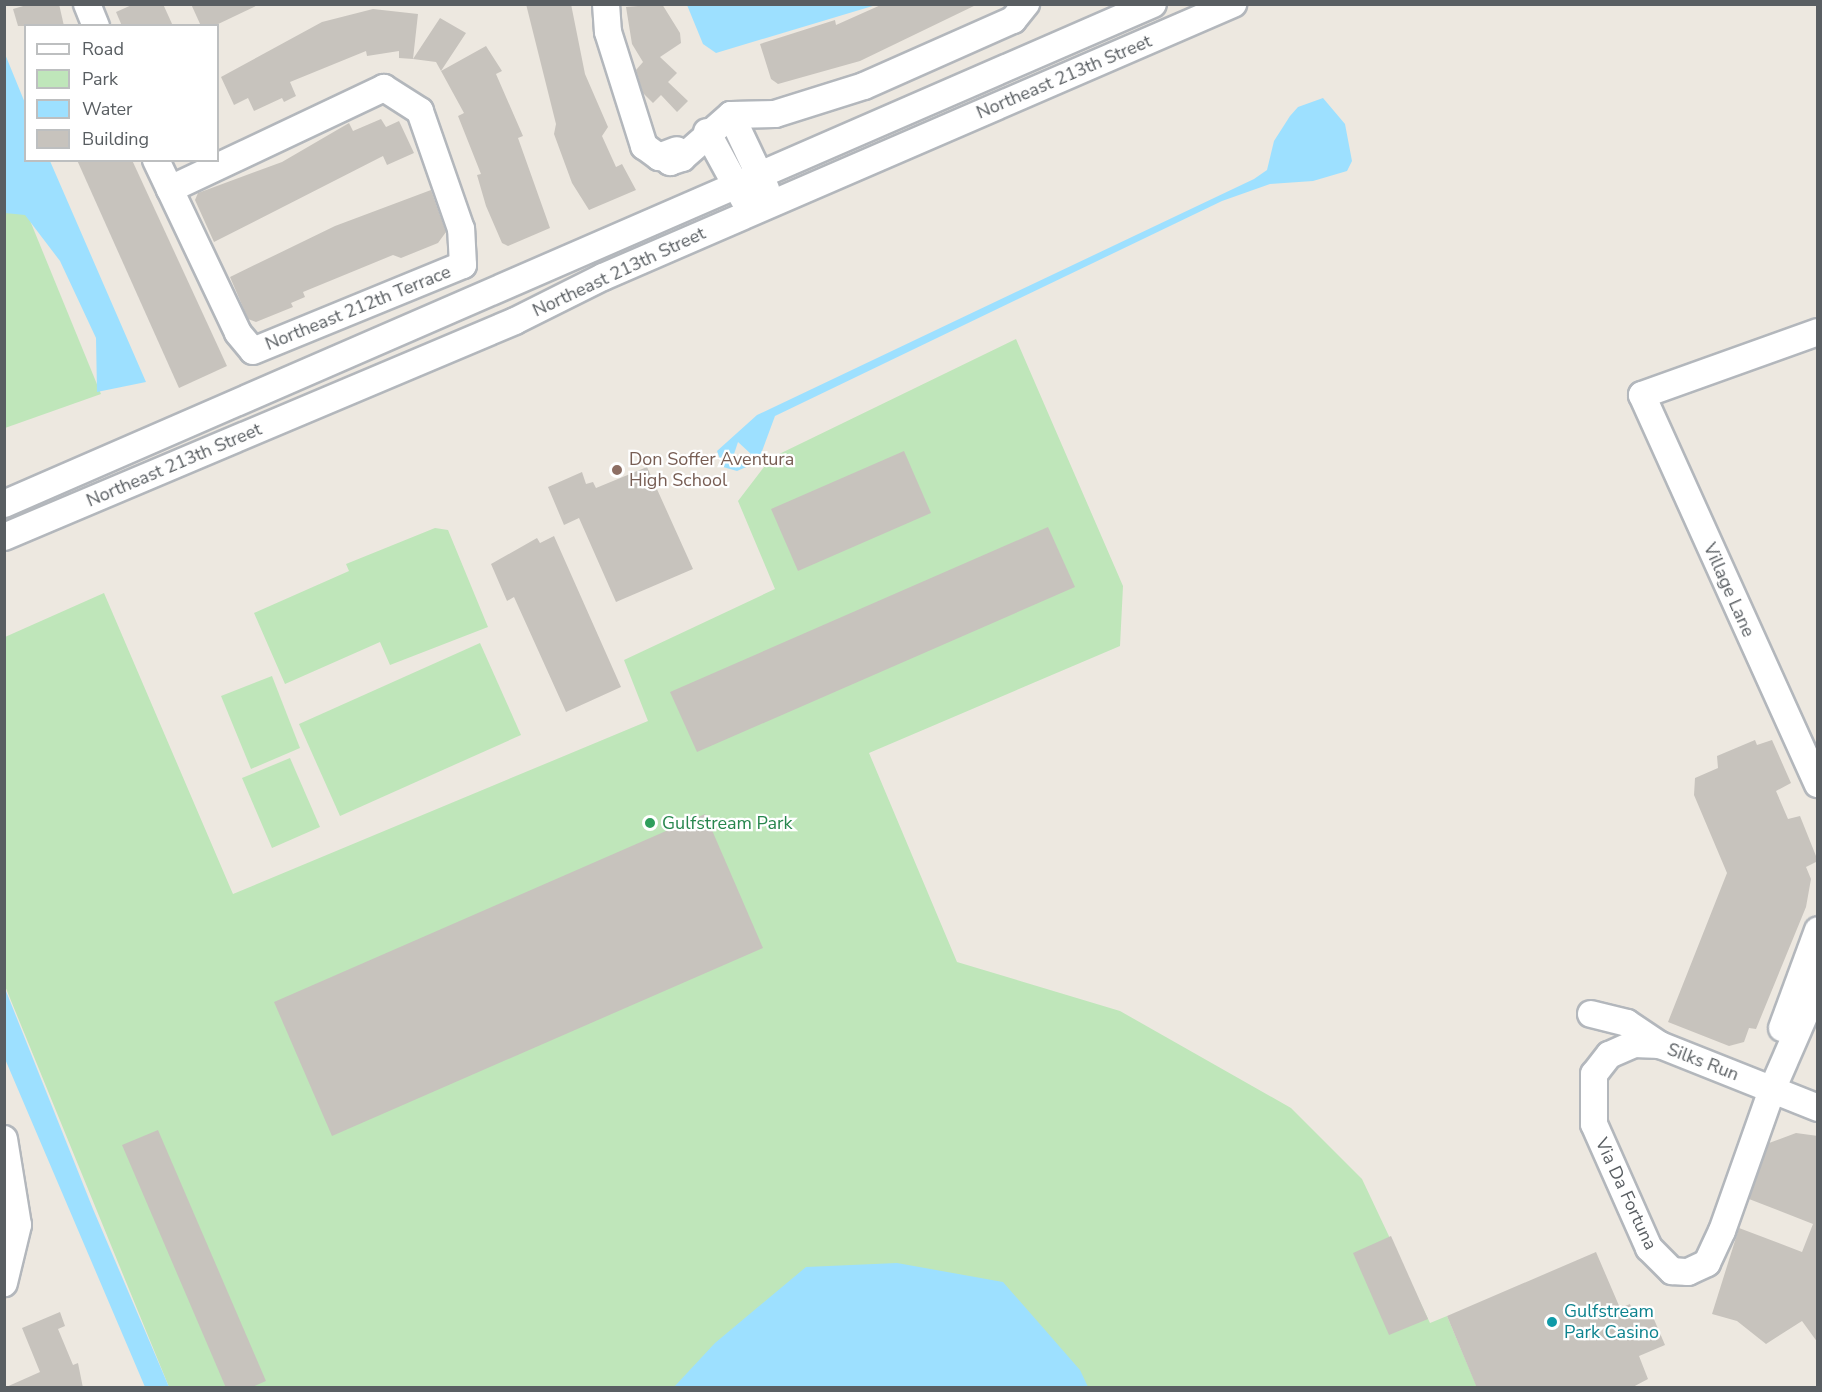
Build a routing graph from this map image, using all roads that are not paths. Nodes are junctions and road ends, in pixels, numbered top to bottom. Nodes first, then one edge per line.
1 (87, 4) edge
2 (606, 4) edge
3 (1026, 4) edge
4 (1153, 4) edge
5 (1233, 4) edge
6 (95, 24) edge
7 (731, 115) junction
8 (707, 132) junction
9 (157, 162) edge
10 (748, 180) junction
11 (170, 189) junction
12 (761, 208) junction
13 (1818, 332) edge
14 (4, 504) edge
15 (4, 537) edge
16 (1818, 784) edge
17 (1818, 930) edge
18 (1818, 984) edge
19 (1591, 1014) dead end
20 (1660, 1045) junction
21 (1772, 1090) junction
22 (1818, 1108) edge
23 (4, 1139) edge
24 (4, 1283) edge

1 - 6 street
2 - 8 street
3 - 7 street
4 - 10 street, Northeast 213th Street
5 - 12 street, Northeast 213th Street
7 - 8 street
7 - 10 street
8 - 10 street
9 - 11 street
10 - 12 street
10 - 14 street, Northeast 213th Street
11 - 11 street, Northeast 212th Terrace
12 - 15 street, Northeast 213th Street
13 - 16 street, Village Lane
17 - 21 street, Via Da Fortuna
18 - 21 street, Via Da Fortuna
19 - 20 street, Silks Run
20 - 21 street, Silks Run
20 - 21 street, Via Da Fortuna
21 - 22 street, Silks Run
23 - 24 street

